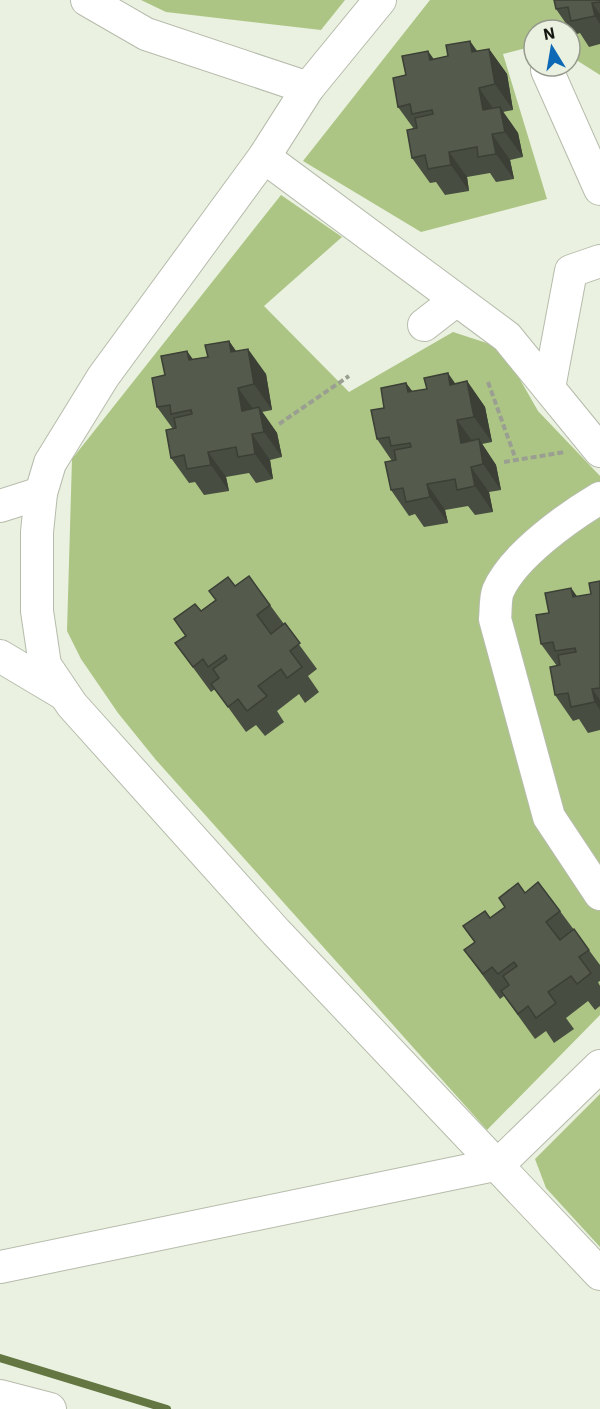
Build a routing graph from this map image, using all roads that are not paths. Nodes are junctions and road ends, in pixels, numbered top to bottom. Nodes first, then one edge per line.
1 (87, 0) edge
2 (380, 0) edge
3 (551, 78) edge
4 (308, 88) junction
5 (264, 157) junction
6 (600, 189) edge
7 (600, 261) edge
8 (455, 301) junction
9 (424, 325) dead end
10 (549, 388) junction
11 (585, 454) edge
12 (41, 493) junction
13 (600, 498) edge
14 (0, 506) edge
15 (0, 656) edge
16 (65, 695) junction
17 (600, 894) edge
18 (600, 1066) edge
19 (499, 1164) junction
20 (0, 1267) edge
21 (600, 1274) edge
22 (0, 1396) edge
23 (50, 1409) edge

1 - 4 street
2 - 4 street
3 - 6 street
4 - 5 street
5 - 8 street
5 - 12 street
7 - 10 street
8 - 9 street
8 - 10 street
10 - 11 street
12 - 14 street
12 - 16 street
13 - 17 street
15 - 16 street
16 - 19 street
18 - 19 street
19 - 20 street
19 - 21 street
22 - 23 street

